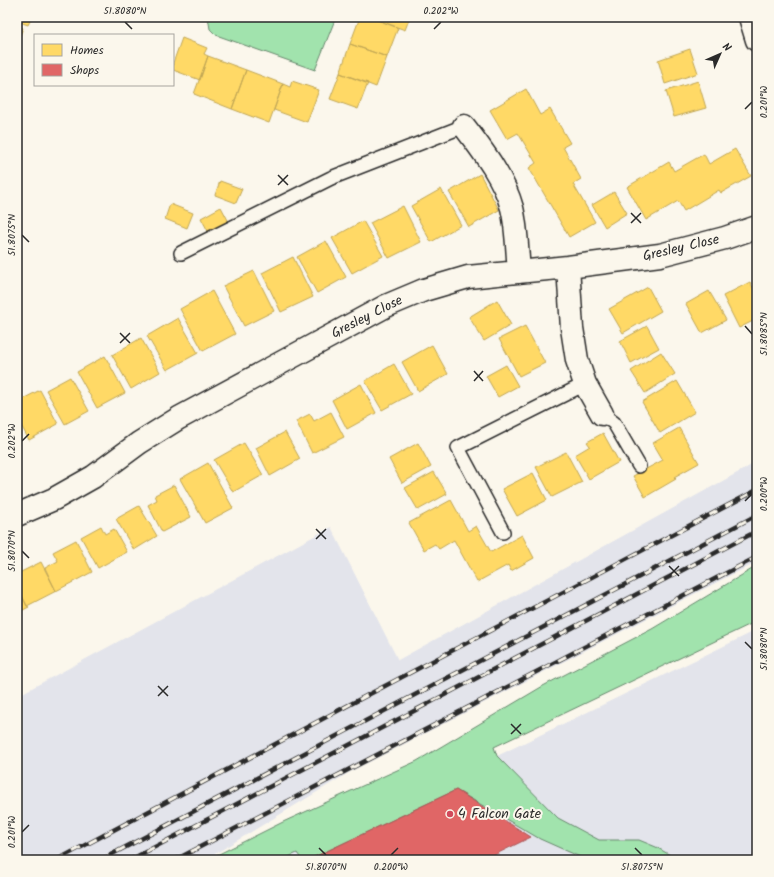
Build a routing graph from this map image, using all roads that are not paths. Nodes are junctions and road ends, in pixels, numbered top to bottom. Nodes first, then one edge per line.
1 (750, 17) edge
2 (757, 40) edge
3 (464, 126) joint
4 (757, 227) edge
5 (181, 253) dead end
6 (568, 267) junction
7 (519, 272) junction
8 (585, 384) junction
9 (602, 414) joint
10 (639, 466) dead end
11 (17, 515) edge
12 (503, 532) dead end

1 - 2 street
3 - 5 lane
3 - 7 street
4 - 6 street, Gresley Close
6 - 7 street, Gresley Close
6 - 8 street
7 - 11 street, Gresley Close
8 - 9 street
8 - 12 lane
9 - 10 lane

